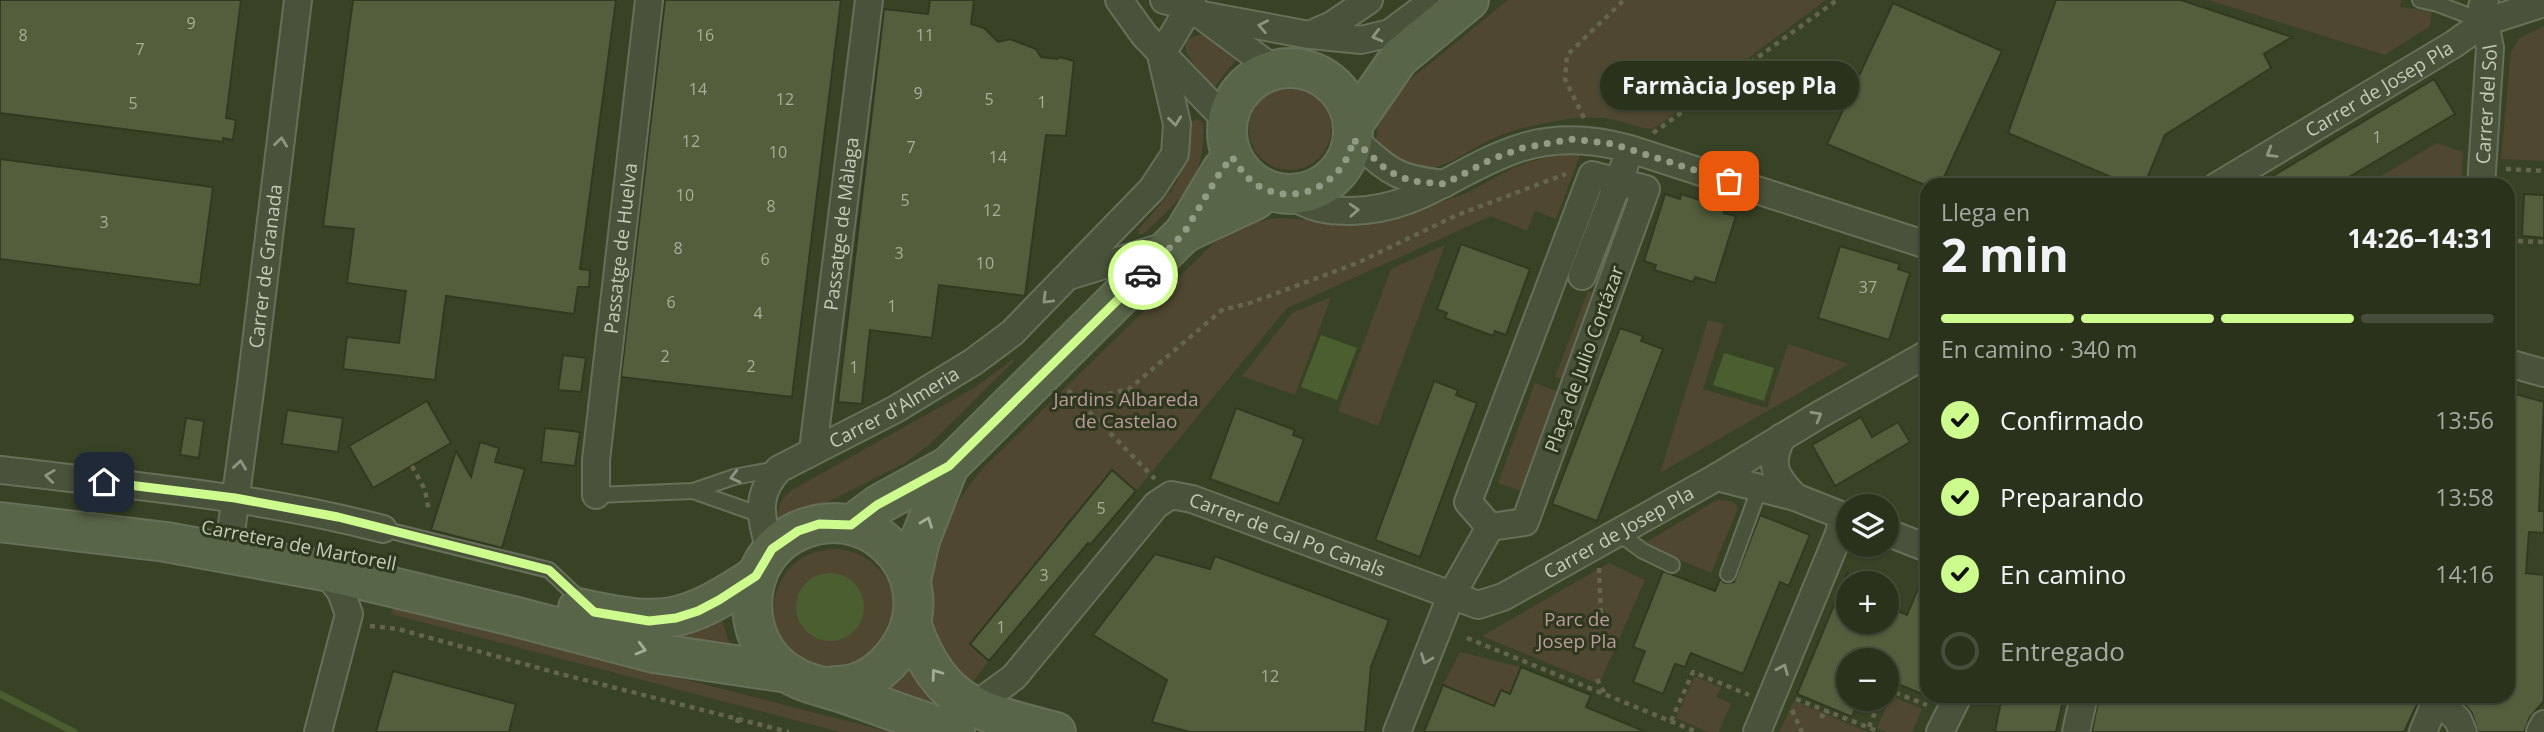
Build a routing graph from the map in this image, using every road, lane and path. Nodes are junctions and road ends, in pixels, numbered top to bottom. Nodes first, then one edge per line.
1 (298, 0) edge
2 (649, 0) edge
3 (869, 0) edge
4 (1119, 0) edge
5 (1164, 0) edge
6 (1369, 0) edge
7 (1434, 0) edge
8 (1469, 0) edge
9 (1623, 0) edge
10 (1837, 0) edge
11 (2420, 0) edge
12 (2506, 0) edge
13 (2544, 3) edge
14 (1195, 7) edge
15 (2485, 11) edge
16 (1309, 35) junction
17 (1161, 55) junction
18 (1399, 58) junction
19 (1276, 71) junction
20 (1324, 78) junction
21 (1586, 124) dead end
22 (1353, 131) junction
23 (1649, 135) dead end
24 (1230, 139) junction
25 (2544, 171) edge
26 (1622, 172) junction
27 (2488, 177) edge
28 (2230, 178) edge
29 (1444, 184) junction
30 (1278, 192) junction
31 (1585, 192) junction
32 (1179, 238) junction
33 (2518, 241) dead end
34 (2544, 242) edge
35 (1920, 243) edge
36 (1070, 276) junction
37 (1582, 276) dead end
38 (1920, 358) edge
39 (2515, 365) edge
40 (2544, 373) edge
41 (1065, 387) dead end
42 (1079, 401) junction
43 (1782, 437) junction
44 (813, 450) junction
45 (412, 466) dead end
46 (949, 466) junction
47 (779, 469) junction
48 (0, 470) edge
49 (1717, 477) junction
50 (1760, 487) junction
51 (693, 491) junction
52 (596, 495) joint
53 (1171, 495) junction
54 (1795, 497) junction
55 (0, 499) edge
56 (429, 512) dead end
57 (1836, 513) edge
58 (761, 514) junction
59 (233, 515) junction
60 (0, 522) edge
61 (851, 525) junction
62 (1490, 527) junction
63 (383, 529) joint
64 (1618, 533) junction
65 (1899, 538) edge
66 (1836, 543) edge
67 (1920, 545) edge
68 (763, 564) junction
69 (1599, 564) dead end
70 (1672, 565) dead end
71 (325, 571) junction
72 (1728, 574) dead end
73 (911, 580) junction
74 (385, 584) junction
75 (1441, 593) junction
76 (594, 612) junction
77 (349, 614) junction
78 (1601, 616) dead end
79 (912, 626) junction
80 (1467, 638) dead end
81 (788, 673) junction
82 (1014, 677) junction
83 (1597, 679) dead end
84 (827, 687) junction
85 (1899, 694) edge
86 (1606, 695) junction
87 (1756, 698) dead end
88 (1801, 701) dead end
89 (1788, 702) dead end
90 (1920, 703) edge
91 (1921, 703) edge
92 (1954, 703) edge
93 (2082, 703) edge
94 (2435, 703) edge
95 (2442, 703) edge
96 (1931, 707) dead end
97 (1876, 711) edge
98 (964, 720) edge
99 (1013, 721) junction
100 (1671, 721) junction
101 (2544, 724) edge
102 (1869, 727) junction
103 (318, 732) edge
104 (789, 732) edge
105 (1056, 732) edge
106 (1398, 732) edge
107 (1697, 732) edge
108 (1757, 732) edge
109 (1802, 732) edge
110 (1880, 732) edge
111 (1940, 732) edge
112 (2076, 732) edge
113 (2423, 732) edge
114 (2463, 732) edge
115 (2540, 732) edge

59 -> 1 street, Carrer de Granada
2 - 52 street, Passatge de Huelva
3 - 44 street, Passatge de Màlaga
4 - 17 street
5 - 14 street
6 - 16 street
7 -> 16 street
8 - 18 main road
9 - 21 path
10 - 23 path
11 - 15 lane
12 - 15 street, Carrer del Sol
13 - 15 street, Carrer de Josep Pla
16 -> 14 street
14 - 17 street
14 - 19 street
15 - 27 street, Carrer del Sol
15 -> 28 street, Carrer de Josep Pla
17 - 24 street
17 -> 36 street, Carrer d'Almeria
18 - 20 main road
18 - 22 main road
19 - 20 main road
19 - 24 main road
20 - 22 main road
22 - 29 street
22 - 30 main road
24 - 30 main road
24 - 32 main road
25 - 27 path
26 - 31 street
26 - 37 street
26 - 62 street, Plaça de Julio Cortázar
30 -> 29 street
29 - 35 street
30 - 32 main road
31 - 42 path
31 - 62 street
32 - 36 street, Carrer d'Almeria
32 - 46 main road
33 - 34 path
36 -> 44 street, Carrer d'Almeria
43 -> 38 street, Carrer de Josep Pla
39 - 40 street
41 - 42 path
42 - 53 path
43 - 49 street, Carrer de Josep Pla
43 - 54 street
44 - 47 street, Carrer d'Almeria
45 - 56 path
46 - 61 main road
73 -> 46 main road
47 -> 51 lane
47 - 58 street
59 -> 48 street, Carretera de Martorell
49 - 50 street
49 - 64 street, Carrer de Josep Pla
50 - 54 street
50 - 72 lane
51 - 52 lane
51 - 58 lane
53 - 75 street, Carrer de Cal Po Canals
53 - 82 street, Carrer de Cal Po Canals
54 - 57 street
55 - 59 main road, Carretera de Martorell
58 - 68 street
59 - 63 street, Carretera de Martorell
59 - 76 main road, Carretera de Martorell
60 - 71 main road, Carretera de Martorell
61 - 68 main road, Carretera de Martorell
61 - 73 main road, Carretera de Martorell
62 - 75 street
63 - 76 lane, Carretera de Martorell
64 - 70 lane
64 - 75 street, Carrer de Josep Pla
65 - 67 street
108 -> 66 street
68 - 76 main road, Carretera de Martorell
68 - 81 main road, Carretera de Martorell
69 - 78 path
71 - 74 main road, Carretera de Martorell
71 - 77 street, Carretera de Martorell
73 - 79 main road, Carretera de Martorell
74 - 77 street, Carretera de Martorell
74 -> 81 main road, Carretera de Martorell
75 -> 106 street
77 - 103 street
77 - 104 path
79 - 84 main road, Carretera de Martorell
98 -> 79 main road, Carretera de Martorell
80 - 86 path
81 - 84 main road, Carretera de Martorell
82 - 98 street, Carrer de Cal Po Canals
82 - 99 street
83 - 86 path
84 - 98 main road, Carretera de Martorell
85 - 90 path
86 - 100 path
87 - 100 path
88 - 102 path
89 - 109 path
91 - 96 path
92 - 111 street
93 - 112 street
94 - 113 street
95 - 114 street
97 - 102 path
98 - 99 main road, Carretera de Martorell
99 - 105 main road, Carretera de Martorell
100 - 107 path
101 - 115 street
102 - 110 path

